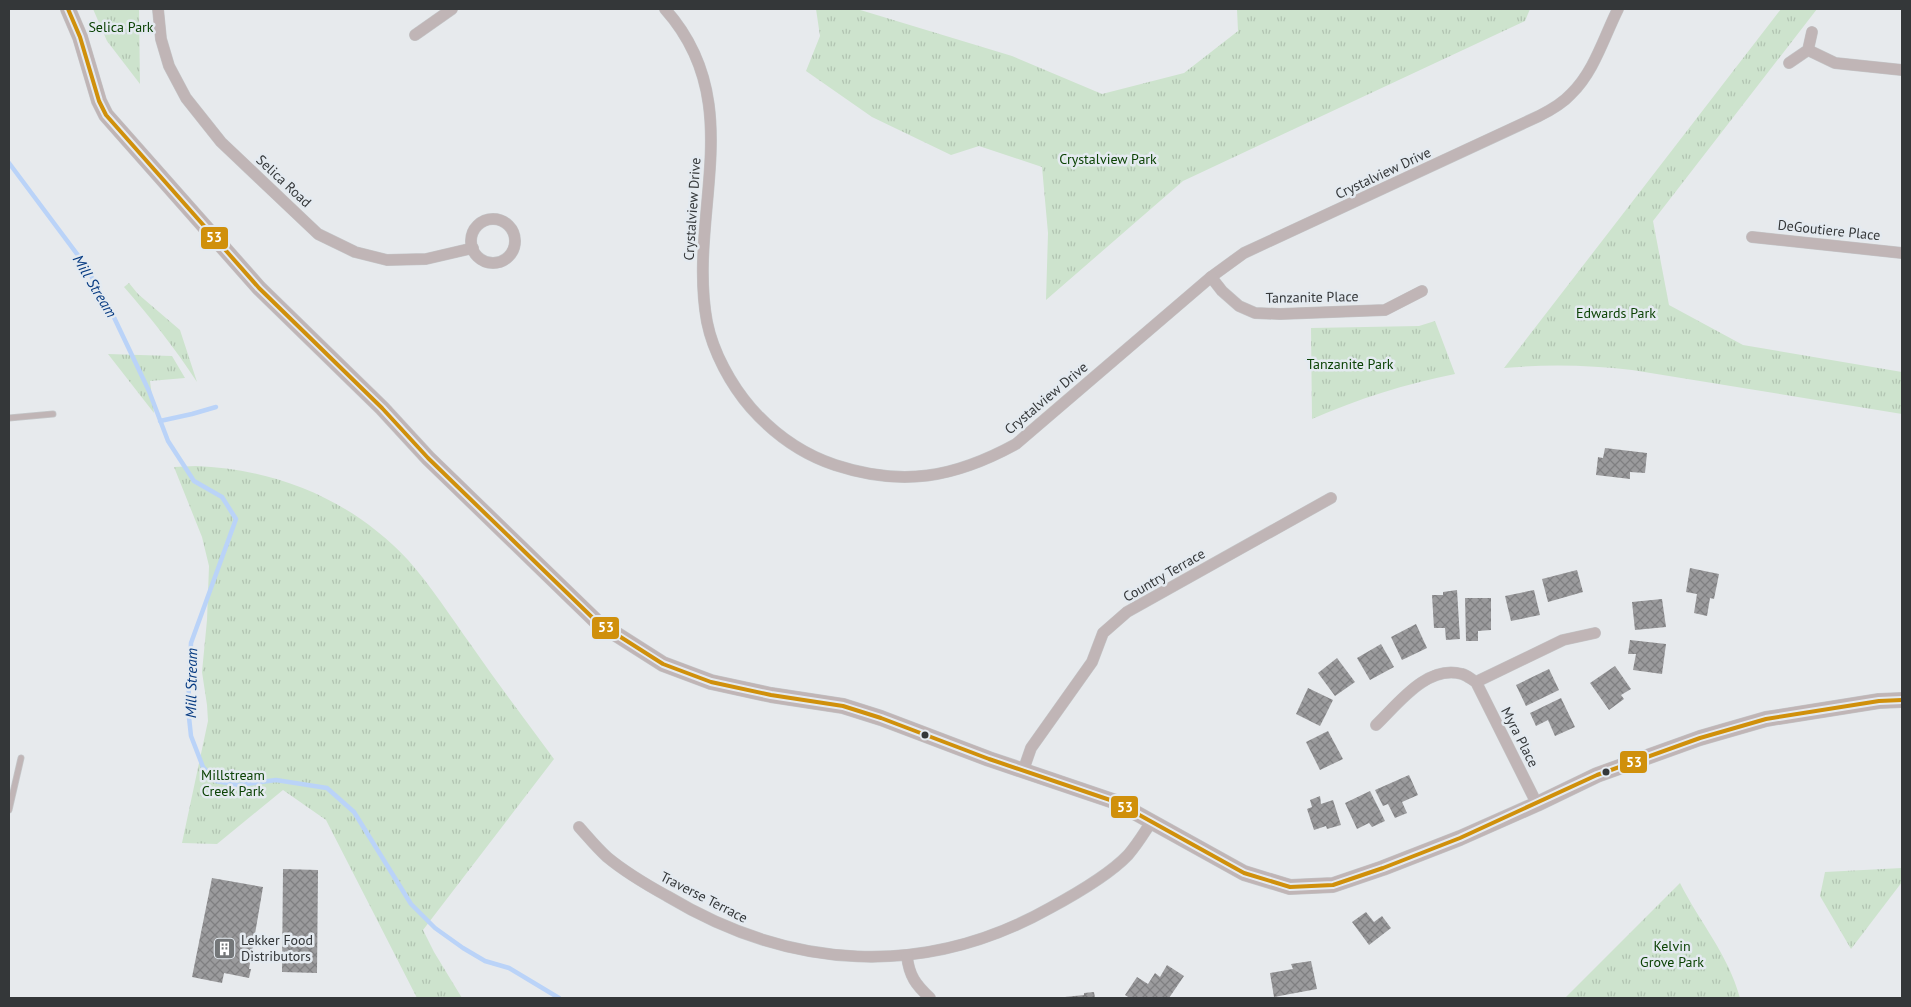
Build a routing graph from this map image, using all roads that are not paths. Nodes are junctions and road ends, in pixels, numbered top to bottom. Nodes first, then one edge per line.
1 (68, 9) edge
2 (158, 9) edge
3 (452, 9) edge
4 (665, 9) edge
5 (1618, 9) edge
6 (1812, 32) dead end
7 (415, 35) dead end
8 (1808, 50) junction
9 (1789, 63) dead end
10 (1902, 70) edge
11 (1752, 237) dead end
12 (473, 248) dead end
13 (1902, 252) edge
14 (1211, 277) junction
15 (1422, 291) dead end
16 (52, 414) dead end
17 (9, 418) edge
18 (1330, 498) dead end
19 (1595, 633) dead end
20 (1476, 682) junction
21 (1902, 700) edge
22 (1376, 725) dead end
23 (21, 758) dead end
24 (1023, 771) junction
25 (1537, 804) junction
26 (9, 810) edge
27 (1152, 821) junction
28 (579, 827) dead end
29 (907, 956) junction
30 (930, 998) edge

1 - 24 street
2 - 12 street, Selica Road
3 - 7 street
4 - 14 street, Crystalview Drive
5 - 14 street, Crystalview Drive
6 - 8 street
8 - 9 street
8 - 10 street
11 - 13 street, DeGoutiere Place
14 - 15 street, Tanzanite Place
16 - 17 lane
18 - 24 street, Country Terrace
19 - 20 street
20 - 22 street
20 - 25 street, Myra Place
21 - 25 street
23 - 26 lane
24 - 27 street
25 - 27 street
27 - 29 street, Traverse Terrace
28 - 29 street, Traverse Terrace
29 - 30 street

